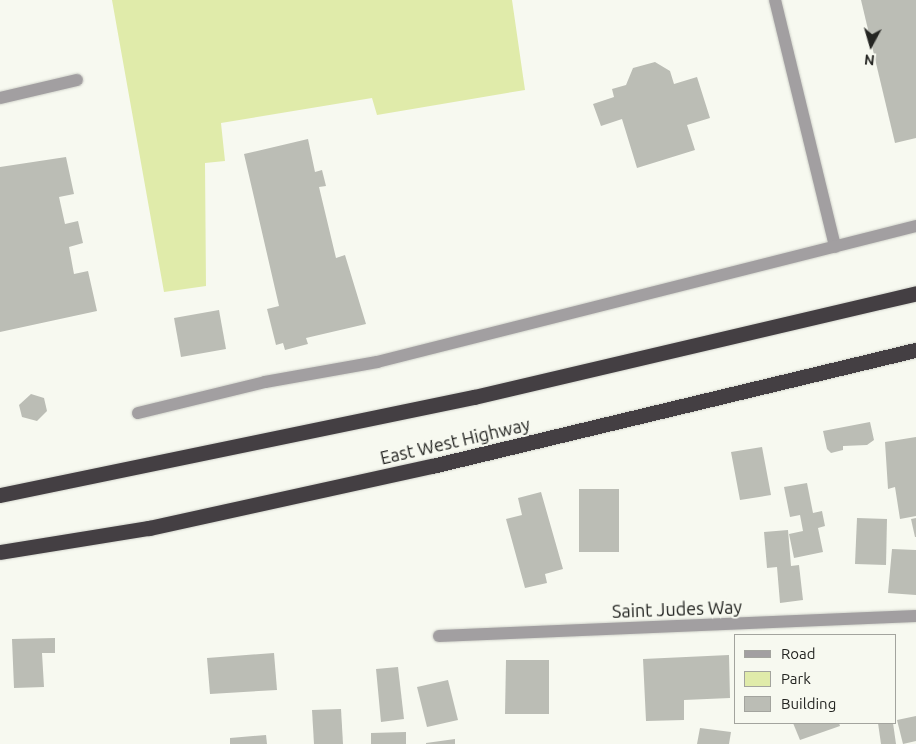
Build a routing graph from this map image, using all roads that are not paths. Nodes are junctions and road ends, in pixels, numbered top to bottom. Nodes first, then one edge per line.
1 (775, 0) edge
2 (77, 80) dead end
3 (0, 98) edge
4 (916, 226) edge
5 (835, 247) junction
6 (916, 293) edge
7 (916, 350) edge
8 (138, 413) dead end
9 (0, 495) edge
10 (0, 552) edge
11 (916, 616) edge
12 (439, 636) dead end

1 - 5 street
2 - 3 street
4 - 5 street
5 - 8 street
6 - 9 highway
7 - 10 highway, East West Highway
11 - 12 street, Saint Judes Way

